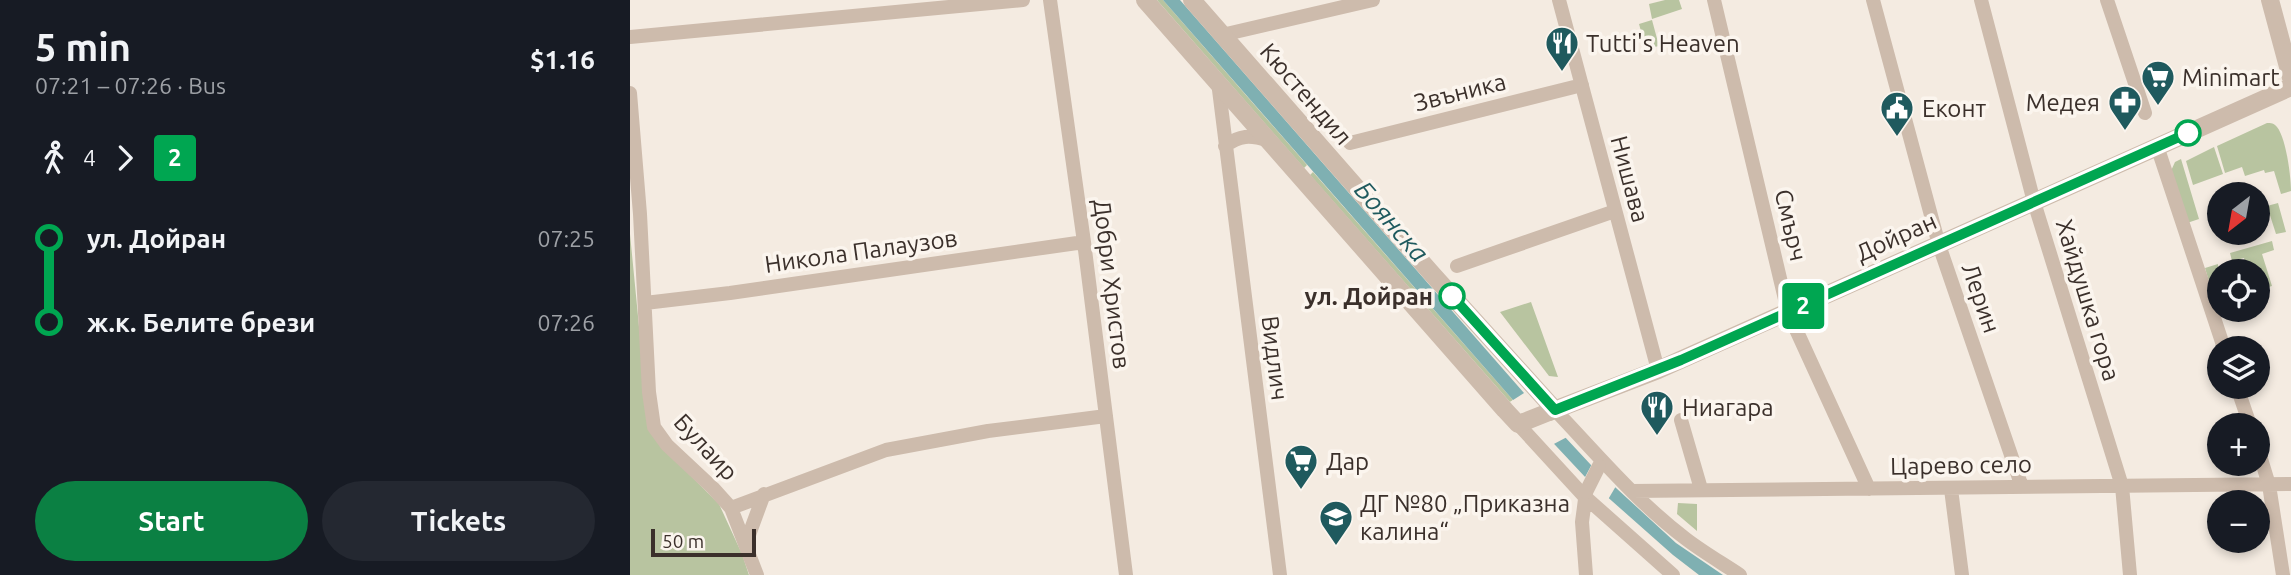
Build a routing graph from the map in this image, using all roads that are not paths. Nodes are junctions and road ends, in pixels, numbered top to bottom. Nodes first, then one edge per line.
1 (1023, 0) edge
2 (1050, 0) edge
3 (1145, 0) edge
4 (1192, 0) edge
5 (1373, 0) edge
6 (1559, 0) edge
7 (1714, 0) edge
8 (1873, 0) edge
9 (1981, 0) edge
10 (2107, 0) edge
11 (2270, 0) edge
12 (1222, 35) junction
13 (630, 37) edge
14 (2291, 78) edge
15 (1218, 82) junction
16 (1582, 85) junction
17 (2291, 87) edge
18 (630, 93) edge
19 (2145, 113) dead end
20 (1267, 140) junction
21 (1350, 143) dead end
22 (1225, 146) junction
23 (2157, 146) junction
24 (2034, 202) junction
25 (1615, 211) junction
26 (635, 215) edge
27 (1084, 242) junction
28 (1939, 245) junction
29 (1457, 266) dead end
30 (645, 303) junction
31 (1788, 312) junction
32 (2220, 336) edge
33 (1658, 370) junction
34 (1552, 411) junction
35 (1106, 416) junction
36 (1681, 420) dead end
37 (1521, 423) junction
38 (1600, 463) junction
39 (2266, 476) edge
40 (2291, 484) edge
41 (2269, 485) junction
42 (2122, 486) junction
43 (2022, 487) junction
44 (1701, 489) junction
45 (1869, 489) junction
46 (1951, 489) junction
47 (1632, 491) junction
48 (764, 494) junction
49 (1585, 494) junction
50 (731, 508) junction
51 (1610, 520) junction
52 (1582, 540) junction
53 (746, 543) junction
54 (757, 575) edge
55 (1126, 575) edge
56 (1280, 575) edge
57 (1586, 575) edge
58 (1673, 575) edge
59 (1741, 575) edge
60 (1962, 575) edge
61 (2130, 575) edge
62 (2283, 575) edge

1 - 13 street
2 - 27 street, Добри Христов
3 - 15 street
4 - 12 street, Кюстендил
5 - 12 street
6 - 16 street, Нишава
7 - 31 street, Смърч
8 - 28 street, Лерин
9 - 24 street, Хайдушка гора
10 - 19 street
11 - 14 street
12 - 34 street, Кюстендил
15 - 20 street
15 - 22 street, Видлич
16 - 21 street, Звъника
16 - 25 street, Нишава
17 - 23 street, Дойран
18 - 26 street, Булаир
20 - 22 street
20 - 37 street
22 - 56 street, Видлич
23 - 24 street, Дойран
23 - 32 street
24 - 28 street, Дойран
24 - 42 street, Хайдушка гора
25 - 29 street
25 - 33 street, Нишава
26 - 30 street, Булаир
27 - 30 street, Никола Палаузов
27 - 35 street, Добри Христов
28 - 31 street, Дойран
28 - 43 street, Лерин
30 - 50 street, Булаир
31 - 33 street, Дойран
31 - 45 street, Смърч
33 - 34 street, Дойран
34 - 37 street, Дойран, bridge
34 - 38 street, Кюстендил
35 - 48 street
35 - 55 street, Добри Христов
36 - 44 street
37 - 49 street
38 - 47 street, Кюстендил
38 - 49 street, bridge
39 - 41 street
40 - 41 street, Царево село
41 - 42 street, Царево село
41 - 62 street
42 - 43 street, Царево село
42 - 61 street, Хайдушка гора
43 - 46 street, Царево село
44 - 45 street, Царево село
44 - 47 street, Царево село
45 - 46 street, Царево село
46 - 60 street
47 - 59 street, Кюстендил
48 - 50 street
48 - 53 street
49 - 51 street
49 - 52 street
50 - 53 street, Булаир
51 - 52 street
51 - 58 street
52 - 57 street
53 - 54 street, Булаир

